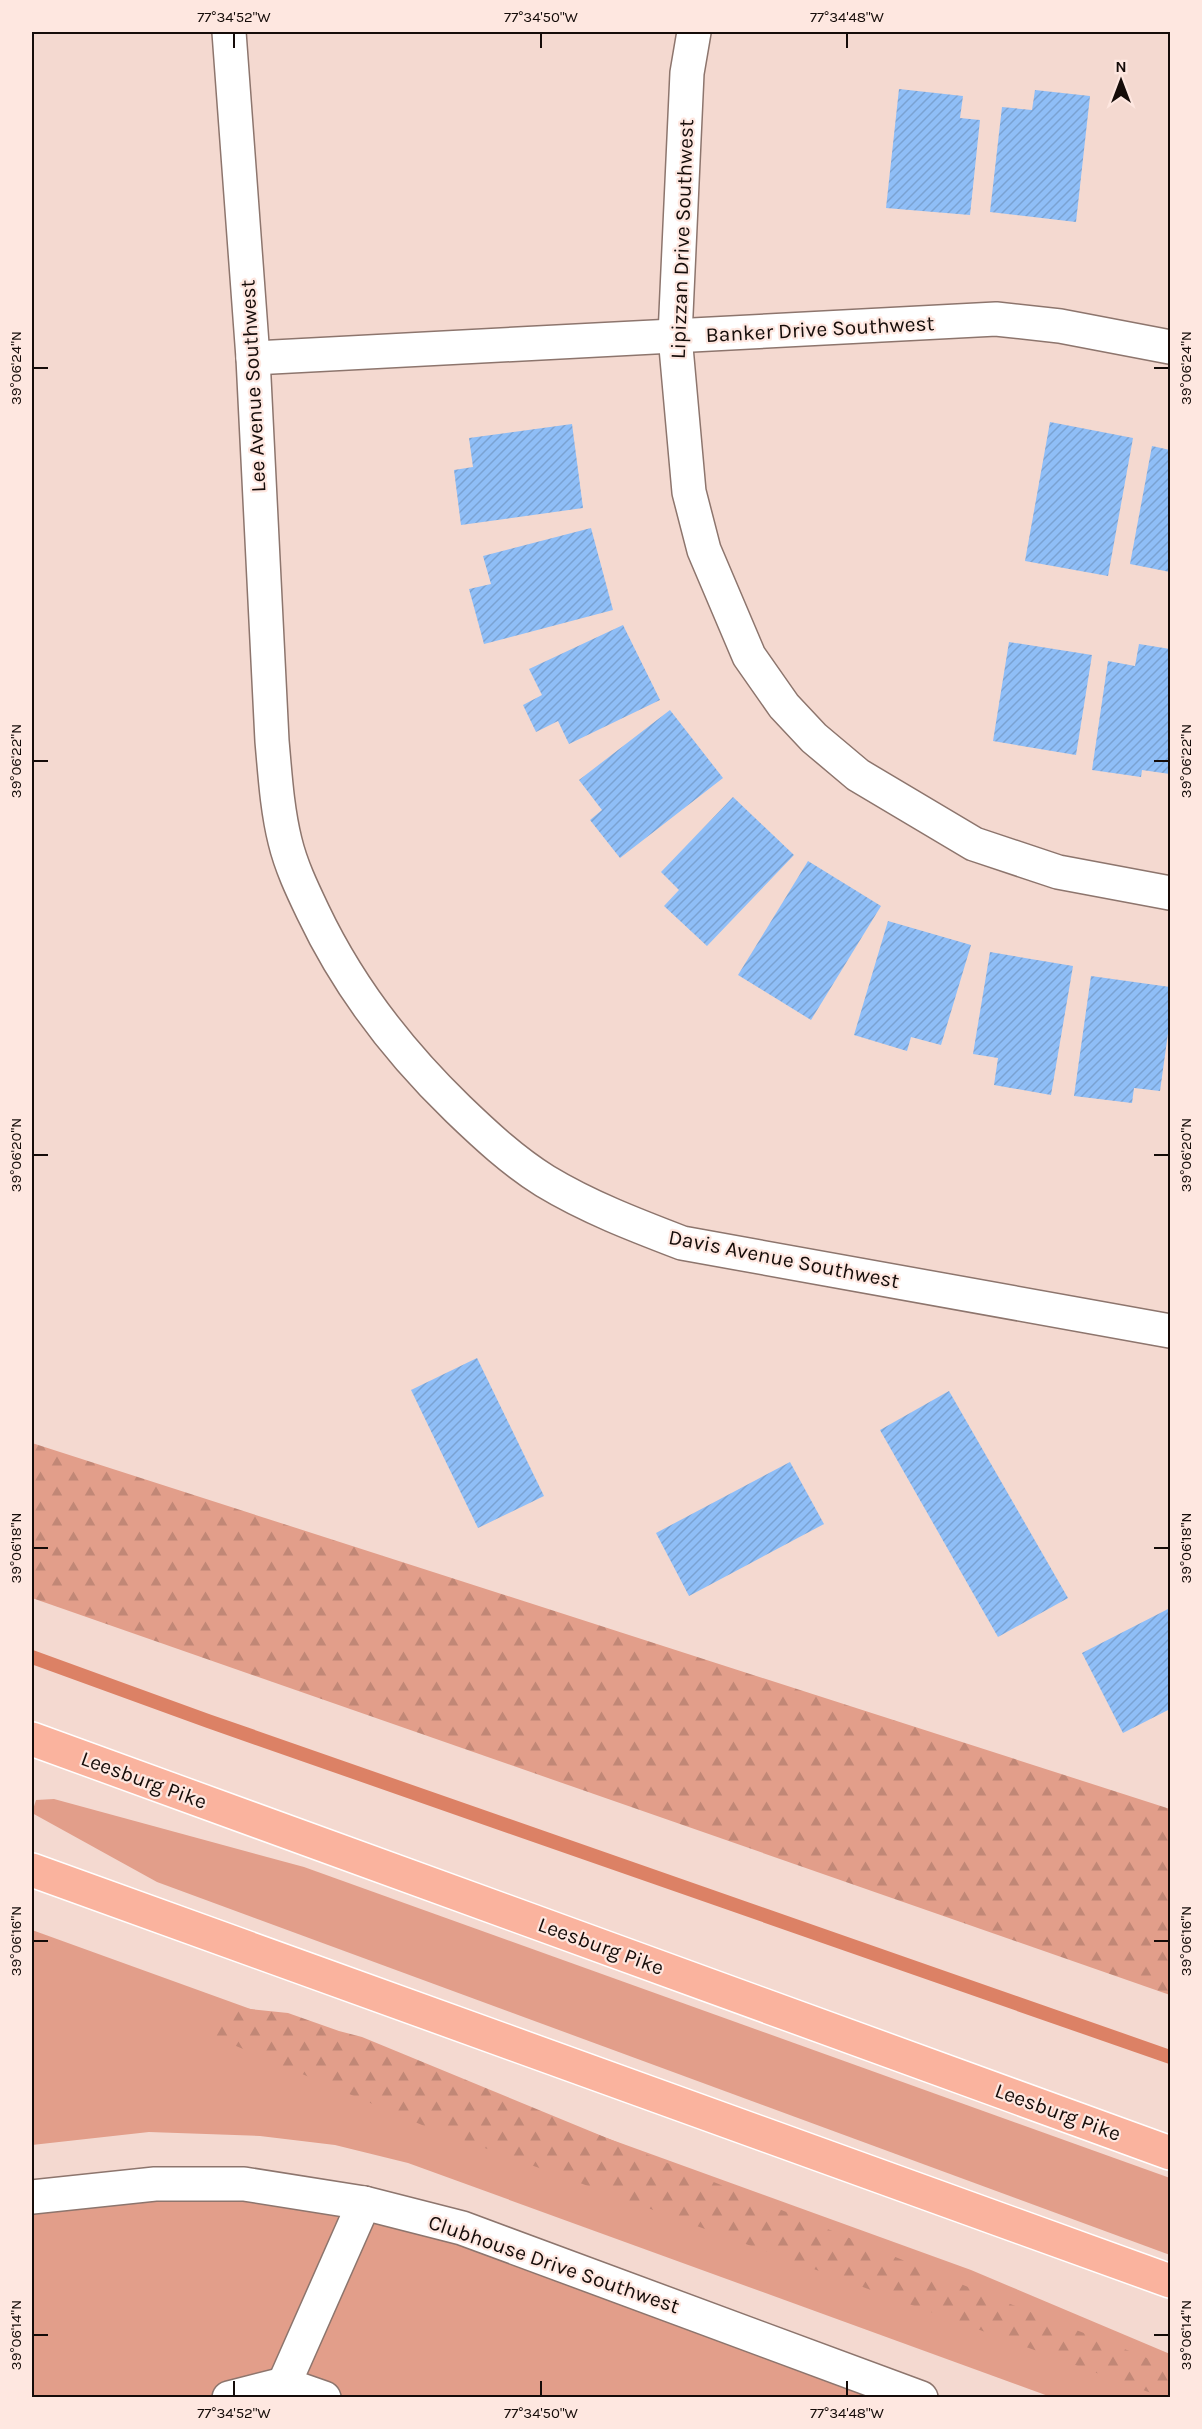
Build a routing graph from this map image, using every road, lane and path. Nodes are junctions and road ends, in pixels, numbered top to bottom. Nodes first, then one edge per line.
1 (229, 32) edge
2 (694, 32) edge
3 (675, 336) junction
4 (1170, 347) edge
5 (252, 358) junction
6 (272, 741) joint
7 (1170, 893) edge
8 (1170, 1331) edge
9 (32, 1739) edge
10 (32, 1870) edge
11 (1170, 2153) edge
12 (32, 2197) edge
13 (364, 2203) junction
14 (1170, 2281) edge
15 (284, 2384) junction
16 (229, 2397) edge
17 (324, 2397) edge
18 (921, 2397) edge

1 - 5 street, Lee Avenue Southwest
2 - 3 street, Lipizzan Drive Southwest
3 - 4 street, Banker Drive Southwest
3 - 5 street, Banker Drive Southwest
3 - 7 street, Lipizzan Drive Southwest
5 - 6 street, Lee Avenue Southwest
6 - 8 street, Davis Avenue Southwest
9 - 11 highway, Leesburg Pike
10 - 14 highway
12 - 13 street, Clubhouse Drive Southwest
13 - 15 street
13 - 18 street, Clubhouse Drive Southwest
15 - 16 street
15 - 17 street

